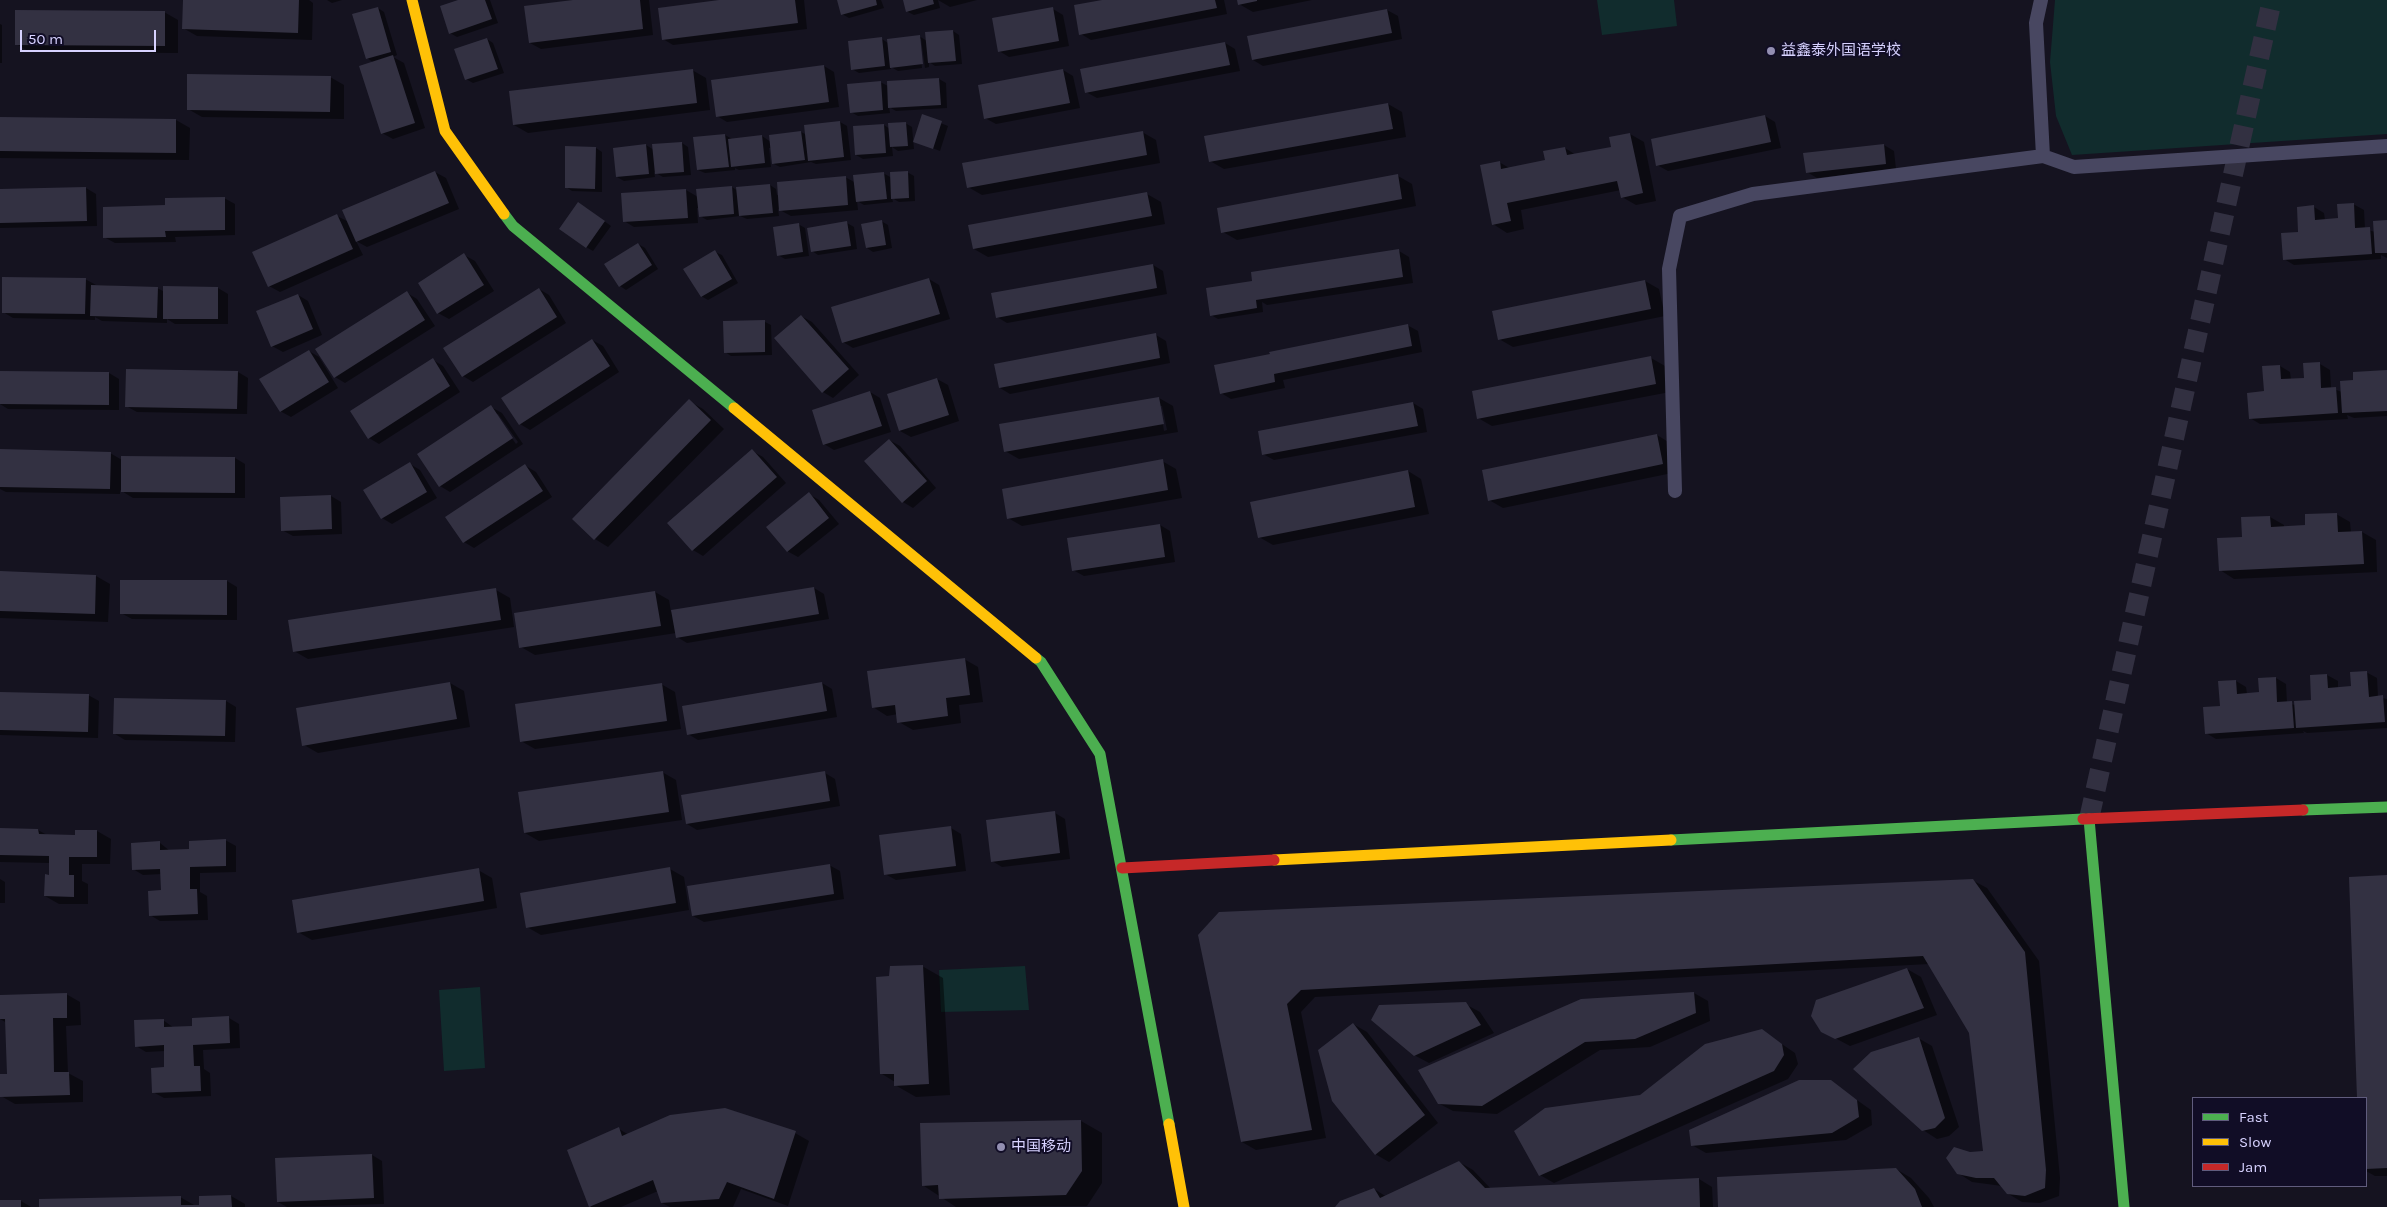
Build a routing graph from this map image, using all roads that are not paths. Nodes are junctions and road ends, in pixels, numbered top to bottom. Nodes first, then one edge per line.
1 (412, 0) edge
2 (2041, 0) edge
3 (2387, 146) edge
4 (2043, 156) junction
5 (1675, 491) dead end
6 (2387, 807) edge
7 (2089, 818) junction
8 (1122, 868) junction
9 (1184, 1207) edge
10 (2124, 1207) edge

1 - 8 street
2 - 4 street
3 - 4 street
4 - 5 street
6 - 7 street
7 - 8 street
7 - 10 street
8 - 9 street

